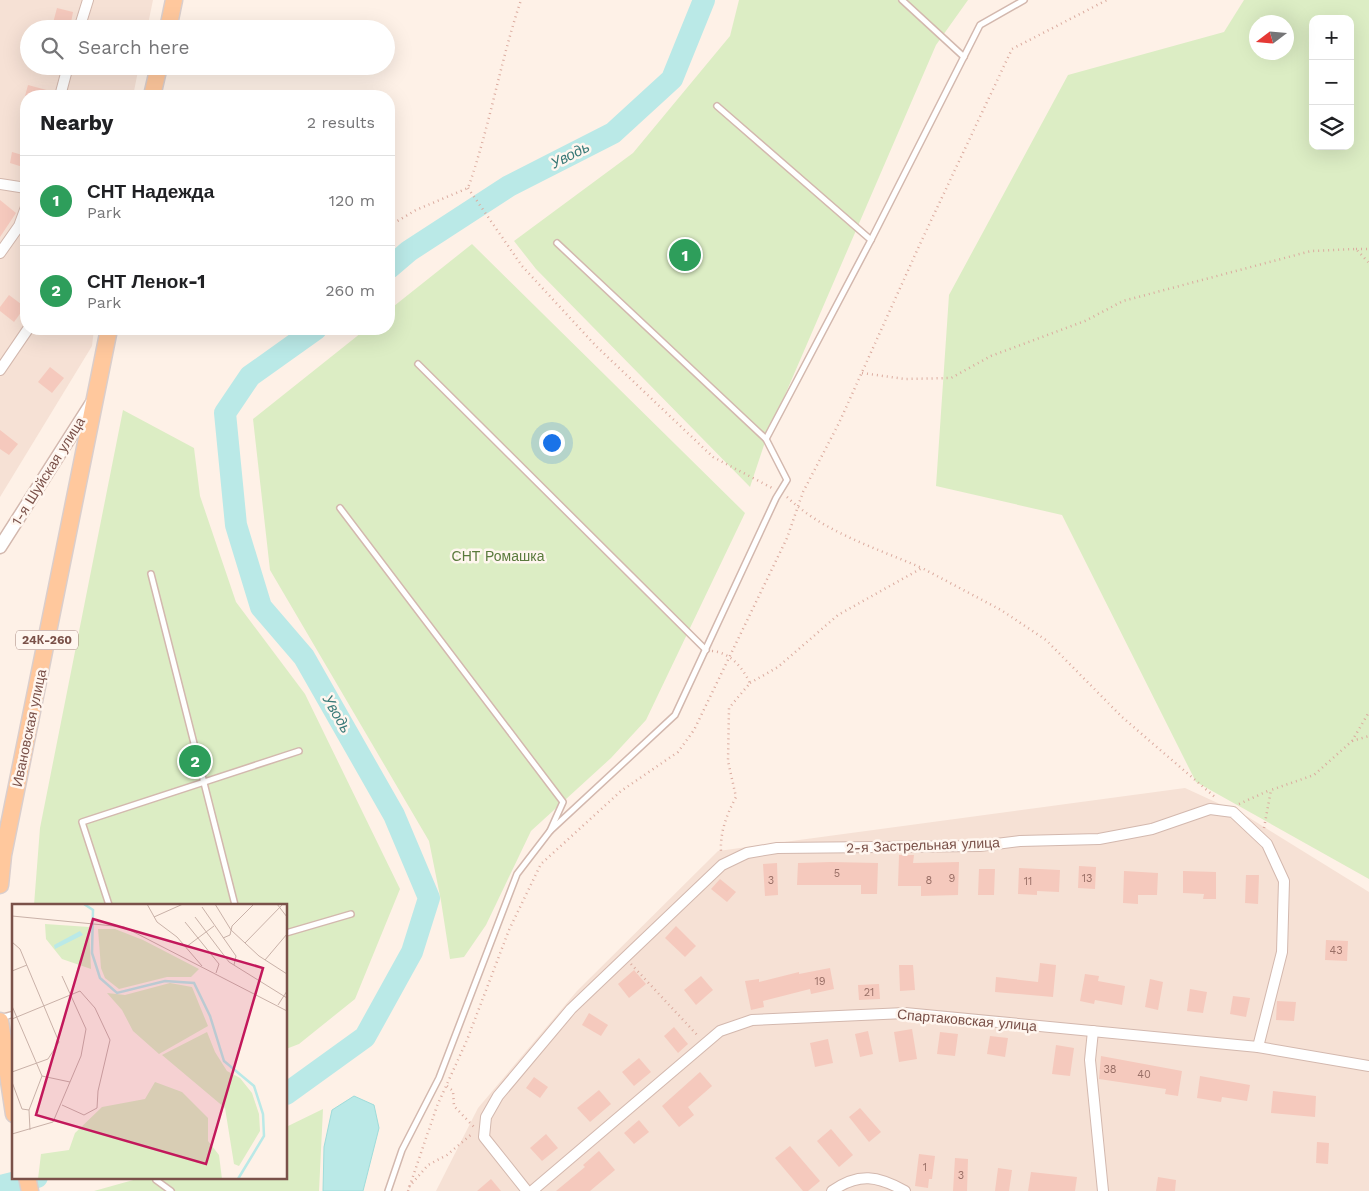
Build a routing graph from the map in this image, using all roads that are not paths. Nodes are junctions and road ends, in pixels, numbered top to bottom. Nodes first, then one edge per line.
1 (88, 0) edge
2 (174, 0) edge
3 (902, 0) edge
4 (1024, 0) edge
5 (82, 20) edge
6 (170, 20) edge
7 (964, 57) junction
8 (66, 75) edge
9 (157, 75) edge
10 (62, 90) edge
11 (153, 90) edge
12 (717, 106) dead end
13 (0, 184) edge
14 (20, 187) edge
15 (20, 223) edge
16 (871, 240) junction
17 (557, 242) dead end
18 (0, 253) edge
19 (24, 335) edge
20 (108, 335) edge
21 (418, 364) dead end
22 (0, 370) edge
23 (97, 394) junction
24 (766, 439) junction
25 (340, 508) dead end
26 (4, 533) edge
27 (0, 547) edge
28 (151, 574) dead end
29 (706, 650) junction
30 (299, 751) dead end
31 (204, 782) junction
32 (550, 831) junction
33 (0, 881) edge
34 (0, 886) edge
35 (109, 904) edge
36 (235, 904) edge
37 (351, 914) dead end
38 (288, 932) edge
39 (12, 1015) edge
40 (0, 1020) edge
41 (1093, 1031) junction
42 (1258, 1047) junction
43 (1369, 1066) edge
44 (12, 1101) edge
45 (27, 1178) edge
46 (156, 1180) dead end
47 (30, 1191) edge
48 (171, 1191) edge
49 (388, 1191) edge
50 (527, 1191) edge
51 (532, 1191) edge
52 (832, 1191) edge
53 (905, 1191) edge
54 (1103, 1191) edge

1 - 5 street
2 - 6 main road
3 - 7 lane
4 - 7 lane
7 - 16 lane
8 - 10 street
9 - 11 main road
12 - 16 lane
13 - 14 street
15 - 18 street
16 - 24 lane
17 - 24 lane
19 - 22 street
20 - 23 main road, 24К-260
21 - 29 lane
23 - 26 street, 1-я Шуйская улица
23 - 33 main road, Ивановская улица / 24К-260
24 - 29 lane
25 - 32 lane
26 - 27 street, 1-я Шуйская улица
28 - 31 lane
29 - 32 lane
30 - 31 lane
31 - 35 lane
31 - 36 lane
32 - 49 lane
33 - 34 main road, Ивановская улица / 24К-260
37 - 38 lane
39 - 40 lane
40 - 44 main road
41 - 42 street, Спартаковская улица
41 - 51 street, Спартаковская улица
41 - 54 street
42 - 43 street, Спартаковская улица
42 - 50 street, 2-я Застрельная улица
45 - 47 main road
46 - 48 lane
52 - 53 street

